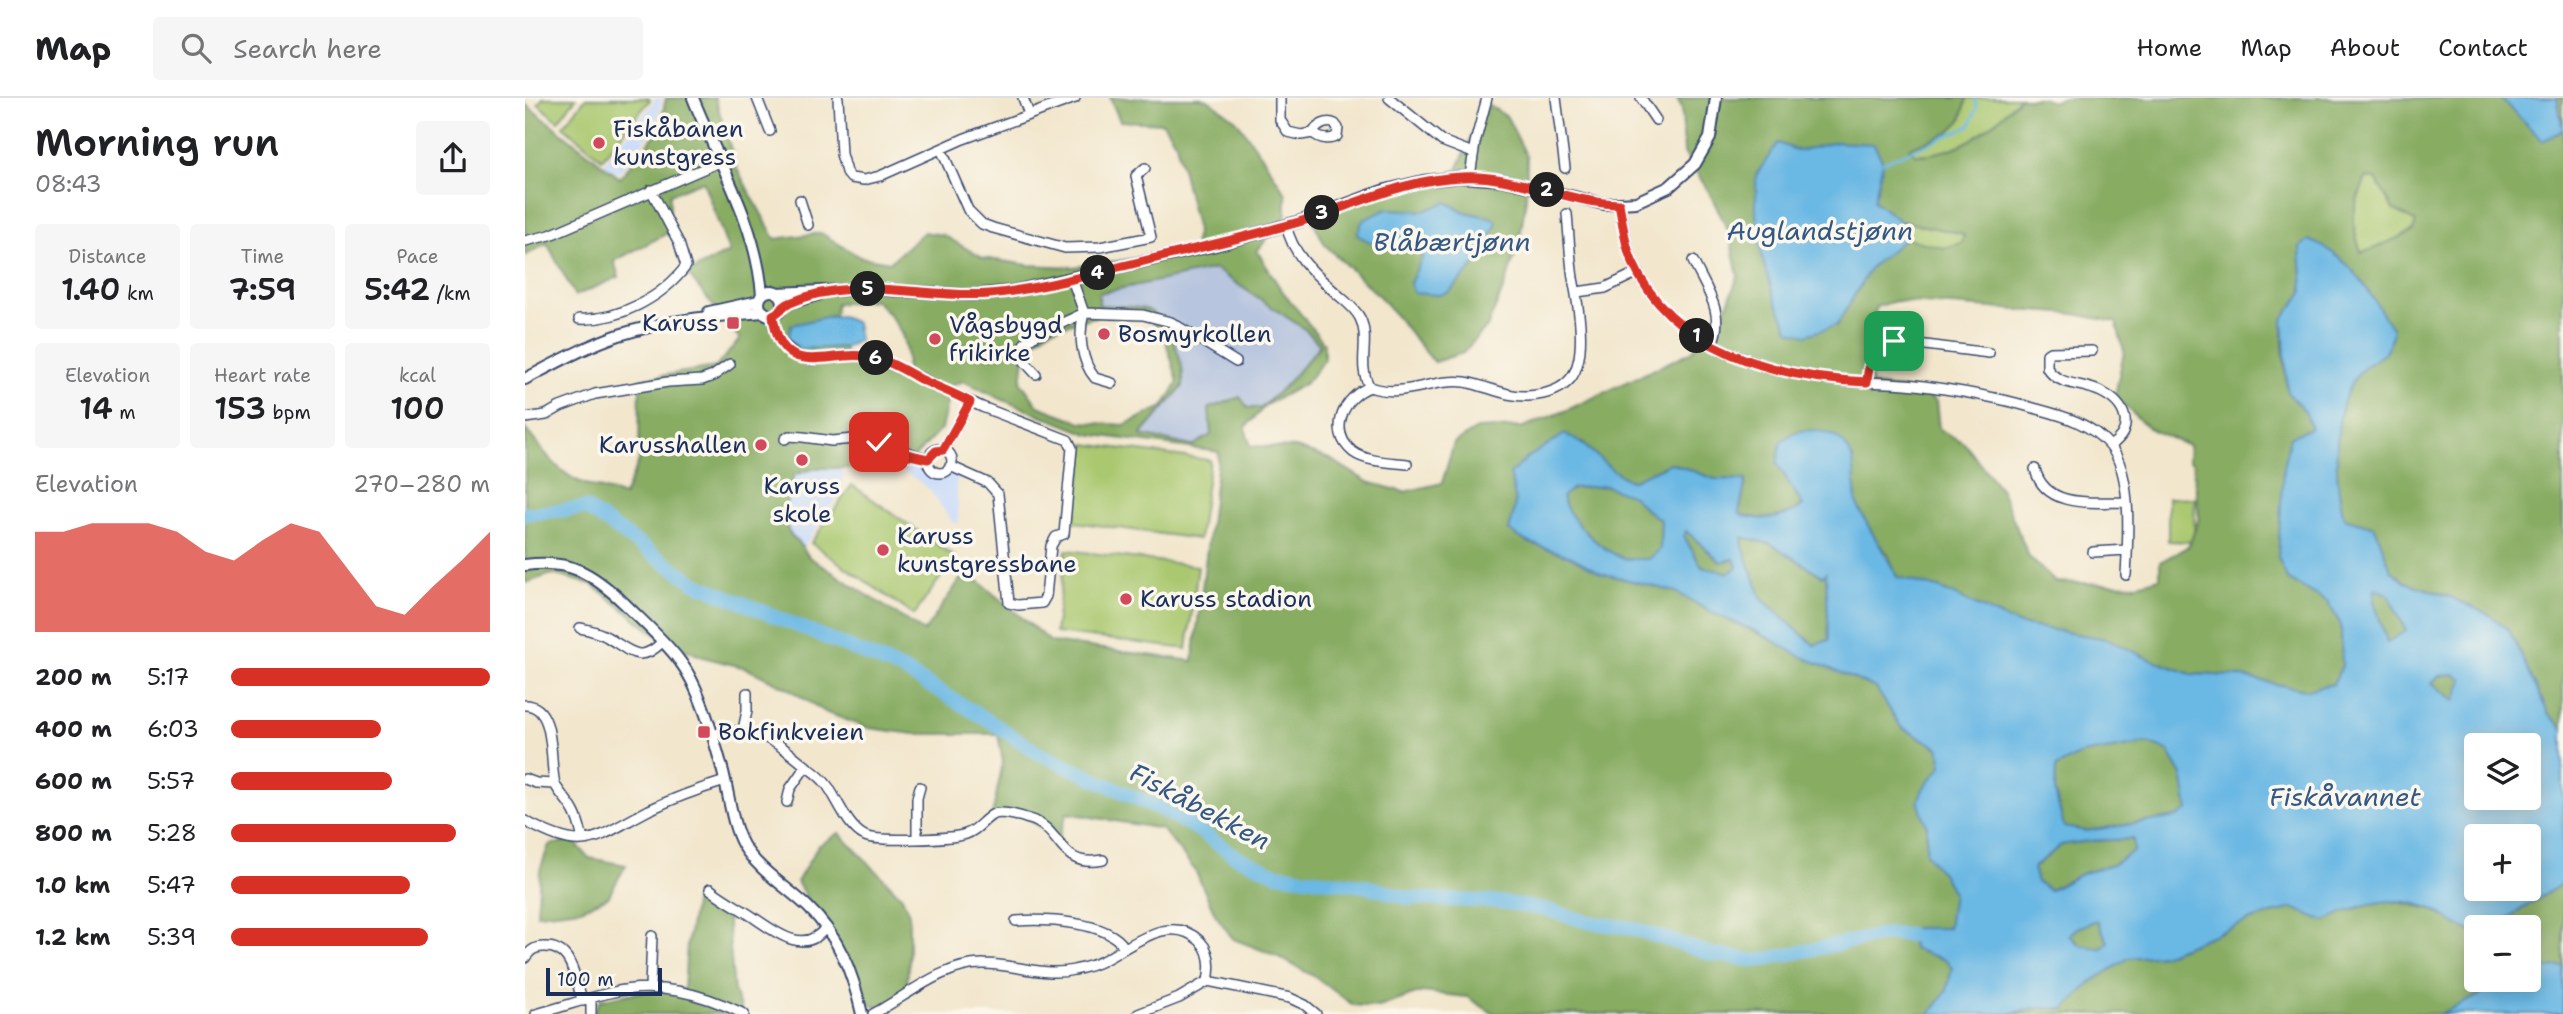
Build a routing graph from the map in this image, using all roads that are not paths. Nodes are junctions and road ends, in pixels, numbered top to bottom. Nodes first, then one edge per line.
1 (692, 98) edge
2 (757, 98) edge
3 (838, 98) edge
4 (1023, 98) edge
5 (1280, 98) edge
6 (1389, 98) edge
7 (1487, 98) edge
8 (1556, 98) edge
9 (1641, 98) edge
10 (1716, 98) edge
11 (1070, 99) edge
12 (1029, 114) junction
13 (1656, 120) dead end
14 (770, 131) dead end
15 (1313, 133) dead end
16 (941, 149) junction
17 (1473, 153) junction
18 (719, 162) junction
19 (1145, 168) dead end
20 (1565, 168) dead end
21 (1470, 176) junction
22 (651, 190) junction
23 (800, 200) dead end
24 (1619, 204) junction
25 (1567, 214) dead end
26 (809, 225) dead end
27 (1286, 225) junction
28 (525, 241) edge
29 (1693, 261) dead end
30 (1638, 272) junction
31 (1072, 279) junction
32 (851, 289) junction
33 (1577, 292) junction
34 (768, 295) junction
35 (773, 312) junction
36 (1084, 313) junction
37 (579, 319) dead end
38 (690, 319) junction
39 (1712, 344) junction
40 (2092, 351) dead end
41 (1989, 353) dead end
42 (1236, 362) dead end
43 (730, 364) dead end
44 (1036, 374) dead end
45 (525, 379) edge
46 (1867, 382) junction
47 (1112, 383) dead end
48 (1370, 387) junction
49 (970, 402) junction
50 (525, 418) edge
51 (785, 439) dead end
52 (2110, 446) junction
53 (943, 450) junction
54 (928, 459) junction
55 (1407, 464) dead end
56 (950, 466) junction
57 (2035, 469) dead end
58 (2125, 502) junction
59 (2127, 550) junction
60 (2093, 552) dead end
61 (525, 565) edge
62 (2126, 575) dead end
63 (580, 628) dead end
64 (662, 642) junction
65 (747, 693) dead end
66 (525, 705) edge
67 (743, 730) junction
68 (712, 735) junction
69 (806, 766) junction
70 (525, 779) edge
71 (725, 781) junction
72 (554, 784) junction
73 (920, 787) dead end
74 (787, 802) dead end
75 (525, 821) edge
76 (917, 838) junction
77 (583, 840) junction
78 (1103, 860) dead end
79 (710, 889) dead end
80 (1016, 921) dead end
81 (826, 927) junction
82 (652, 936) dead end
83 (1124, 947) junction
84 (525, 958) edge
85 (1208, 981) junction
86 (650, 987) junction
87 (587, 1000) junction
88 (536, 1014) edge
89 (591, 1014) edge
90 (744, 1014) edge
91 (862, 1014) edge
92 (873, 1014) edge
93 (1138, 1014) edge
94 (1315, 1014) edge

1 - 18 street
2 - 14 street
3 - 16 street
4 - 12 street
5 - 15 street
6 - 17 street
7 - 17 street
8 - 20 street
9 - 13 street
10 - 24 street
11 - 12 street
12 - 16 street
16 - 19 street
17 - 21 street
18 - 22 street
18 - 34 street
21 - 24 street
21 - 27 street
22 - 28 street
22 - 37 street
23 - 26 street
24 - 30 street
25 - 33 street
27 - 31 street
27 - 48 street
29 - 39 street
30 - 33 street
30 - 39 street
31 - 32 street
31 - 36 street
32 - 34 street
32 - 35 street
33 - 48 street
34 - 35 street
34 - 35 street
34 - 38 street
35 - 38 street
35 - 49 street
36 - 42 street
36 - 44 street
36 - 47 street
38 - 45 street
39 - 46 street
40 - 52 street
41 - 46 street
43 - 50 street
46 - 52 street
48 - 55 street
49 - 53 street
49 - 56 street
51 - 54 street
52 - 58 street
53 - 54 street
53 - 56 street
54 - 56 street
57 - 58 street
58 - 59 street
59 - 60 street
59 - 62 street
61 - 64 street
63 - 64 street
64 - 68 street
65 - 67 street
66 - 72 street
67 - 68 street
67 - 69 street
68 - 71 street
69 - 74 street
69 - 76 street
70 - 72 street
71 - 77 street
71 - 81 street
72 - 77 street
73 - 76 street
75 - 77 street
76 - 78 street
79 - 81 street
80 - 83 street
81 - 91 street
82 - 86 street
83 - 85 street
83 - 92 street
84 - 87 street
85 - 93 street
85 - 94 street
86 - 87 street
86 - 90 street
87 - 88 street
87 - 89 street

